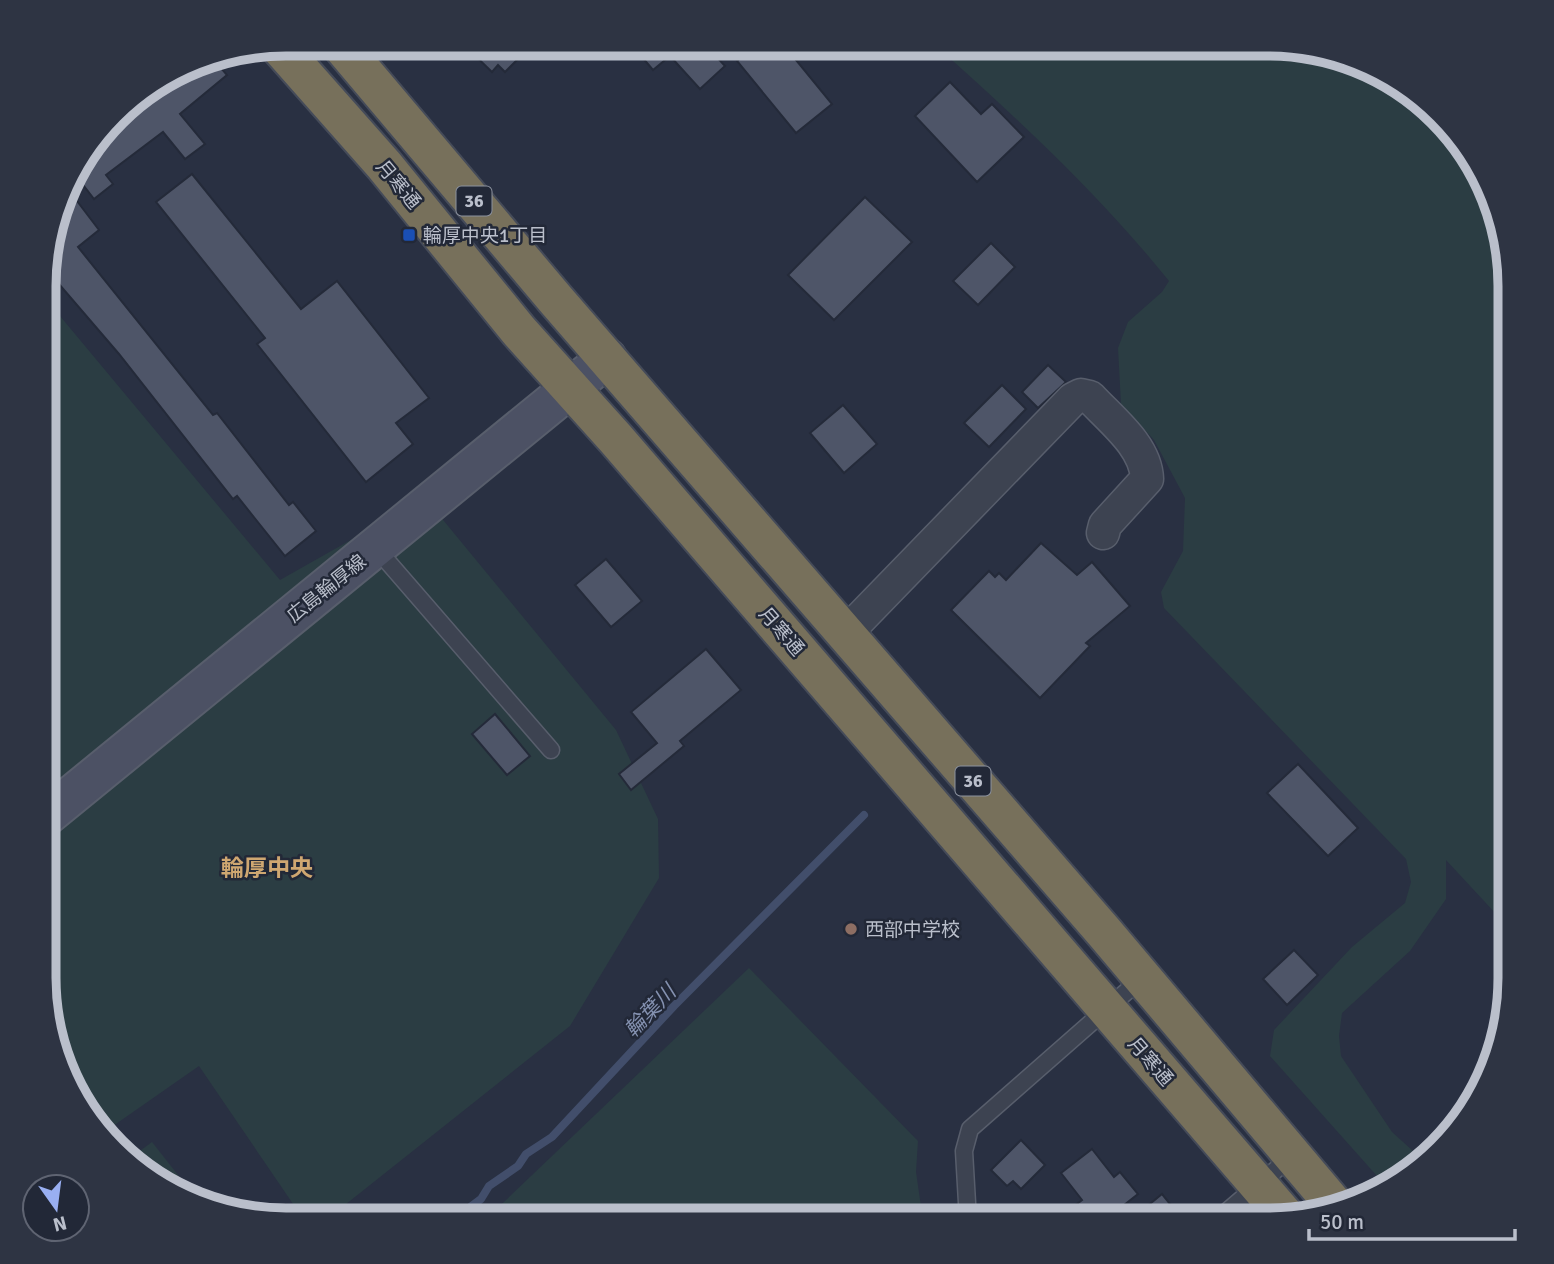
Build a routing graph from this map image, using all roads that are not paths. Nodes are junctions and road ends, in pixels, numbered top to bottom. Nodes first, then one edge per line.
1 (288, 56) edge
2 (350, 56) edge
3 (607, 358) junction
4 (572, 387) junction
5 (1103, 533) dead end
6 (375, 547) junction
7 (846, 633) junction
8 (551, 750) dead end
9 (56, 803) edge
10 (1142, 978) junction
11 (1107, 1009) junction
12 (1292, 1156) junction
13 (1259, 1186) junction
14 (1329, 1199) edge
15 (967, 1208) edge
16 (1232, 1208) edge
17 (1278, 1208) edge

1 - 4 highway, 月寒通 / 36
2 - 3 highway, 36
3 - 4 street, 広島輪厚線
3 - 7 highway, 36
4 - 6 street, 広島輪厚線
4 - 11 highway, 月寒通 / 36
5 - 7 street
6 - 8 lane
6 - 9 street, 広島輪厚線
7 - 10 highway, 36
10 - 11 lane
10 - 12 highway, 36
11 - 13 highway, 月寒通 / 36
11 - 15 lane
12 - 13 lane
12 - 14 highway, 36
13 - 16 lane
13 - 17 highway, 月寒通 / 36

